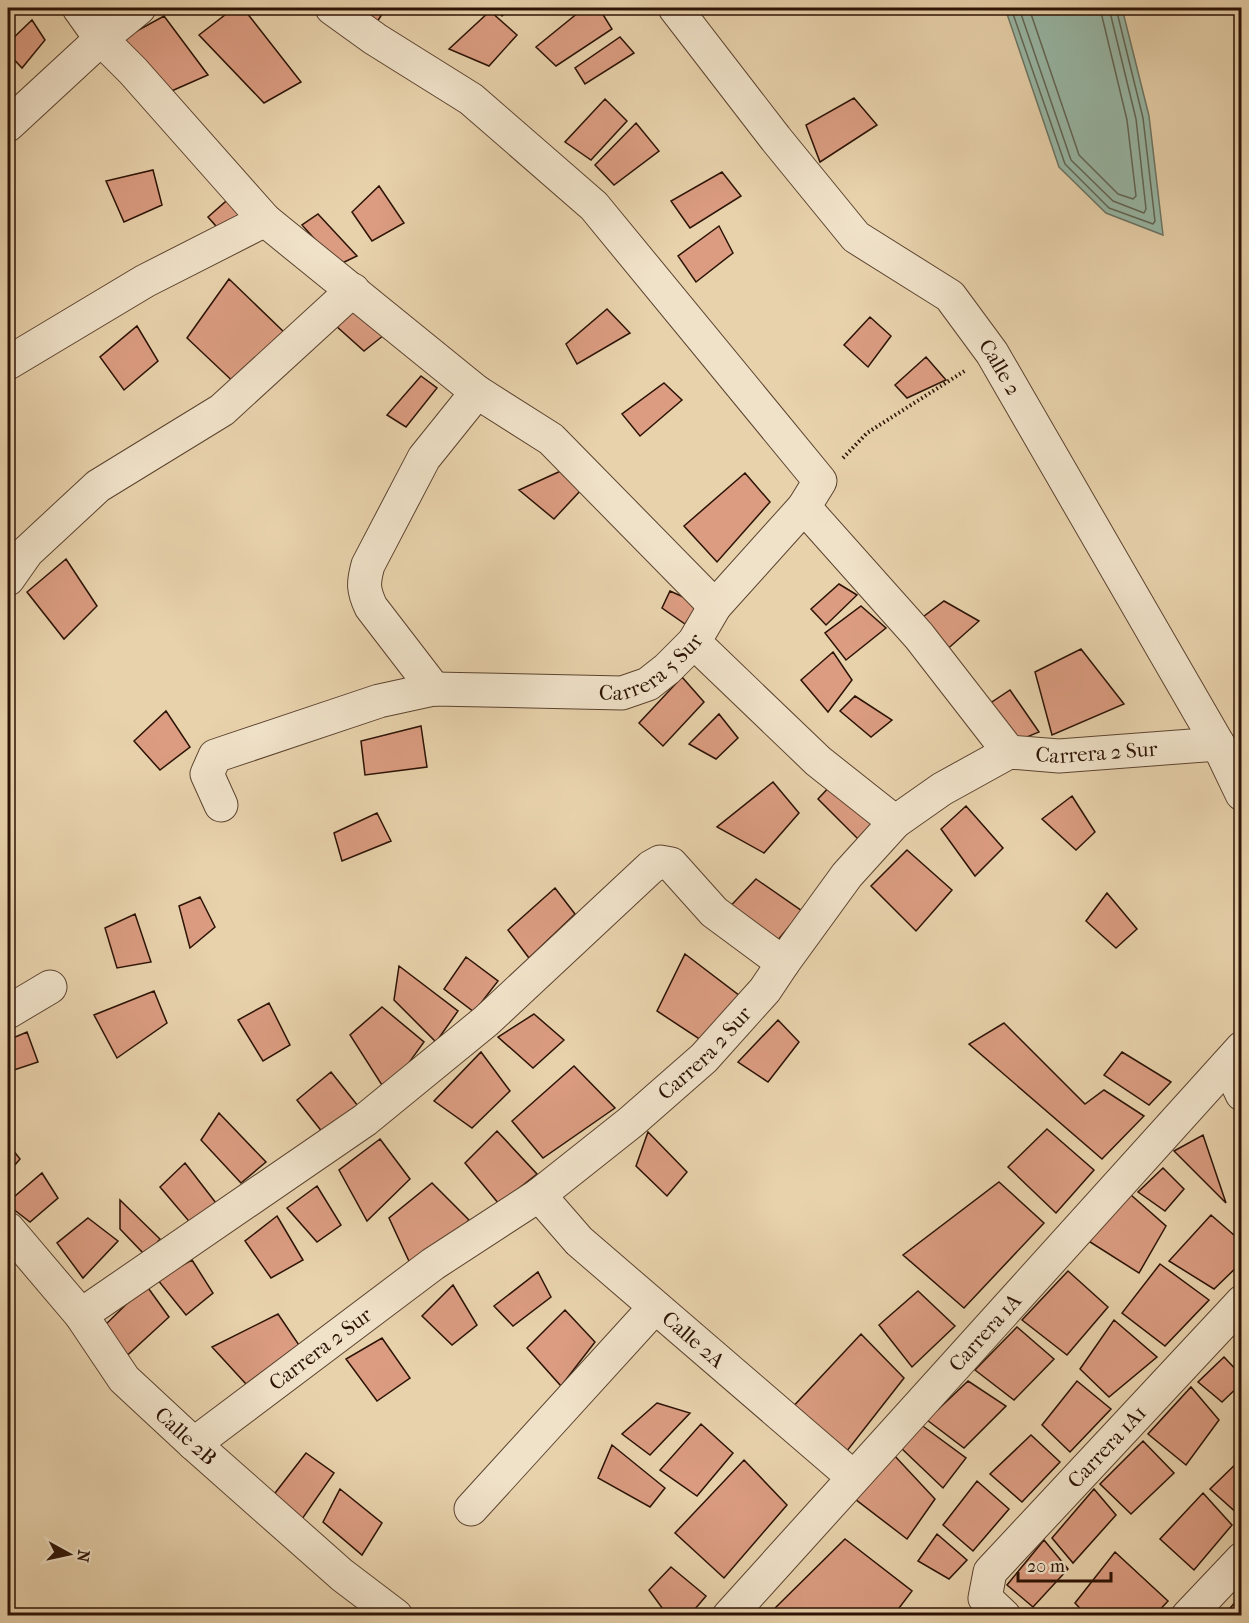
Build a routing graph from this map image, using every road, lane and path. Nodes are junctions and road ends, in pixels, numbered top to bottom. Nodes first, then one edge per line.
1 (79, 8) edge
2 (139, 8) edge
3 (332, 8) edge
4 (675, 8) edge
5 (101, 39) junction
6 (8, 125) edge
7 (265, 220) junction
8 (353, 290) junction
9 (992, 353) junction
10 (8, 363) edge
11 (477, 392) junction
12 (812, 494) junction
13 (8, 579) edge
14 (716, 606) junction
15 (693, 642) junction
16 (434, 689) junction
17 (1218, 744) junction
18 (1009, 752) junction
19 (1242, 794) edge
20 (221, 805) dead end
21 (896, 822) junction
22 (783, 963) junction
23 (50, 987) dead end
24 (8, 1012) edge
25 (1235, 1056) edge
26 (1242, 1094) edge
27 (539, 1195) junction
28 (8, 1229) edge
29 (1242, 1302) edge
30 (655, 1307) junction
31 (81, 1315) junction
32 (194, 1444) junction
33 (853, 1477) junction
34 (471, 1509) dead end
35 (1242, 1559) edge
36 (995, 1607) edge
37 (396, 1616) edge
38 (729, 1616) edge
39 (1188, 1616) edge

1 - 5 street
2 - 5 street
3 - 12 street
4 - 9 street, Calle 2
5 - 6 street
5 - 7 street
7 - 8 street
7 - 10 street
8 - 11 street
8 - 13 street
9 - 12 path
9 - 17 street, Calle 2
11 - 14 street
11 - 16 street
12 - 14 street, Carrera 5 Sur
12 - 18 street
14 - 15 street, Carrera 5 Sur
15 - 16 street, Carrera 5 Sur
15 - 21 street
16 - 20 street, Carrera 5 Sur
17 - 18 street, Carrera 2 Sur
17 - 19 street, Calle 2
18 - 21 street, Carrera 2 Sur
21 - 22 street, Carrera 2 Sur
22 - 27 street, Carrera 2 Sur
22 - 31 street
23 - 24 street
25 - 26 street
25 - 33 street, Carrera 1A
27 - 30 street, Calle 2A
27 - 32 street, Carrera 2 Sur
28 - 31 street, Calle 2B
29 - 36 street, Carrera 1A1
30 - 33 street, Calle 2A
30 - 34 street
31 - 32 street, Calle 2B
32 - 37 street, Calle 2B
33 - 38 street, Carrera 1A
35 - 39 street

